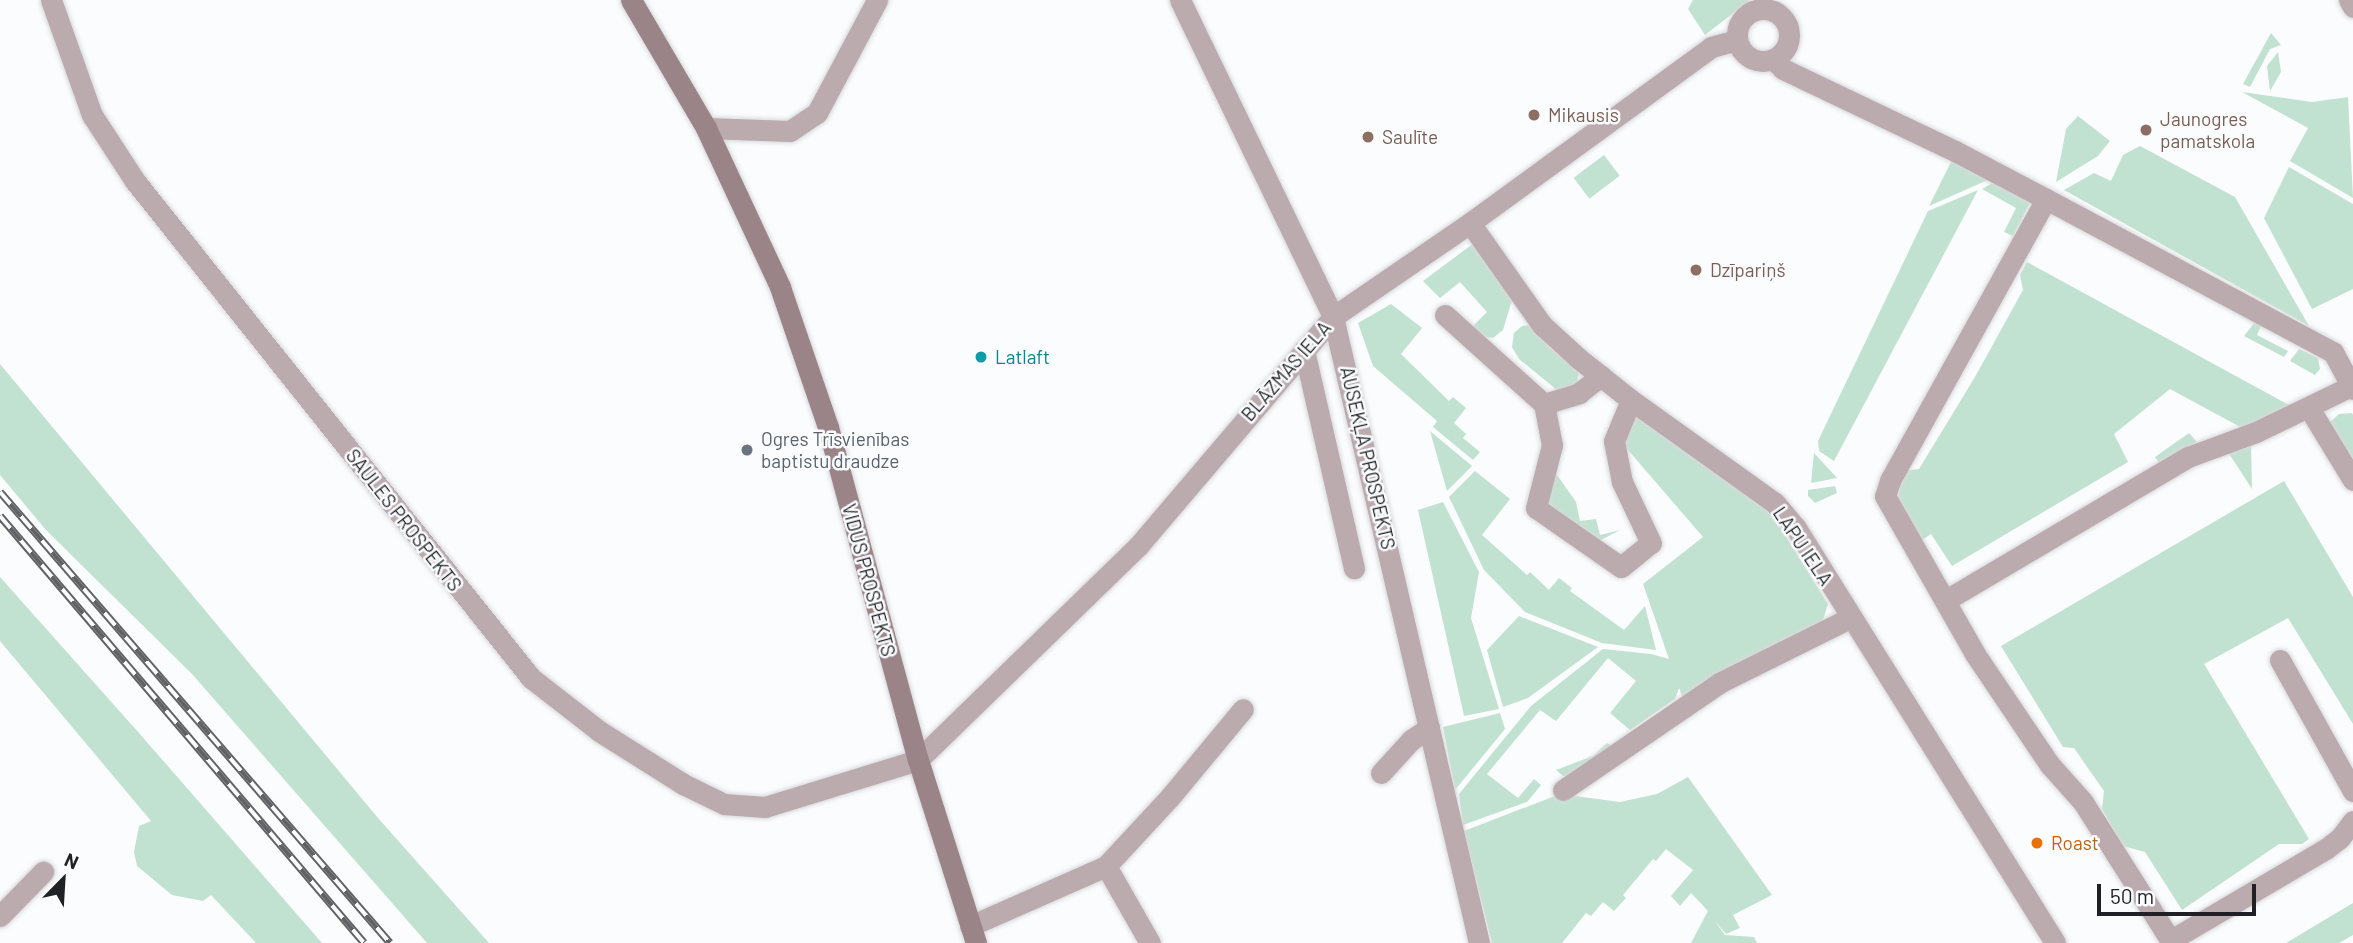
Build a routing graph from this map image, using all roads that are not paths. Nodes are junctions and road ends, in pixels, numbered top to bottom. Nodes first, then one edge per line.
1 (51, 0) edge
2 (631, 0) edge
3 (877, 0) edge
4 (1181, 0) edge
5 (2349, 0) edge
6 (1770, 5) edge
7 (2353, 7) edge
8 (1737, 40) junction
9 (1773, 59) junction
10 (706, 128) junction
11 (2046, 199) junction
12 (1470, 223) junction
13 (1445, 315) dead end
14 (1333, 317) junction
15 (1304, 351) junction
16 (1601, 376) junction
17 (2352, 387) edge
18 (1630, 400) junction
19 (1544, 404) junction
20 (2309, 408) junction
21 (2353, 480) edge
22 (1354, 568) dead end
23 (1946, 600) junction
24 (1850, 618) junction
25 (2280, 660) dead end
26 (1243, 709) dead end
27 (1429, 728) junction
28 (918, 760) junction
29 (1381, 773) dead end
30 (1563, 790) dead end
31 (2353, 791) edge
32 (2353, 821) edge
33 (1106, 866) junction
34 (43, 872) dead end
35 (0, 916) edge
36 (973, 935) edge
37 (2171, 942) edge
38 (1150, 943) edge
39 (1479, 943) edge
40 (2055, 943) edge

1 - 28 street, SAULES PROSPEKTS
2 - 10 main road, VIDUS PROSPEKTS
3 - 10 street
4 - 14 street, AUSEKĻA PROSPEKTS
5 - 7 street
6 - 8 street
6 - 9 street
8 - 9 street
8 - 12 street, BLĀZMAS IELA
9 - 11 street
10 - 28 main road, VIDUS PROSPEKTS
11 - 17 street
11 - 23 street
12 - 14 street, BLĀZMAS IELA
12 - 16 street, LAPU IELA
13 - 19 street
14 - 15 street, BLĀZMAS IELA
14 - 27 street, AUSEKĻA PROSPEKTS
15 - 22 street
15 - 28 street, BLĀZMAS IELA
16 - 18 street, LAPU IELA
16 - 19 street
17 - 20 street
18 - 19 street
18 - 24 street, LAPU IELA
20 - 21 street
20 - 23 street
23 - 37 street
24 - 30 street
24 - 40 street, LAPU IELA
25 - 31 street
26 - 33 street
27 - 29 street
27 - 39 street, AUSEKĻA PROSPEKTS
28 - 36 main road, VIDUS PROSPEKTS
32 - 37 street
33 - 36 street
33 - 38 street
34 - 35 street

